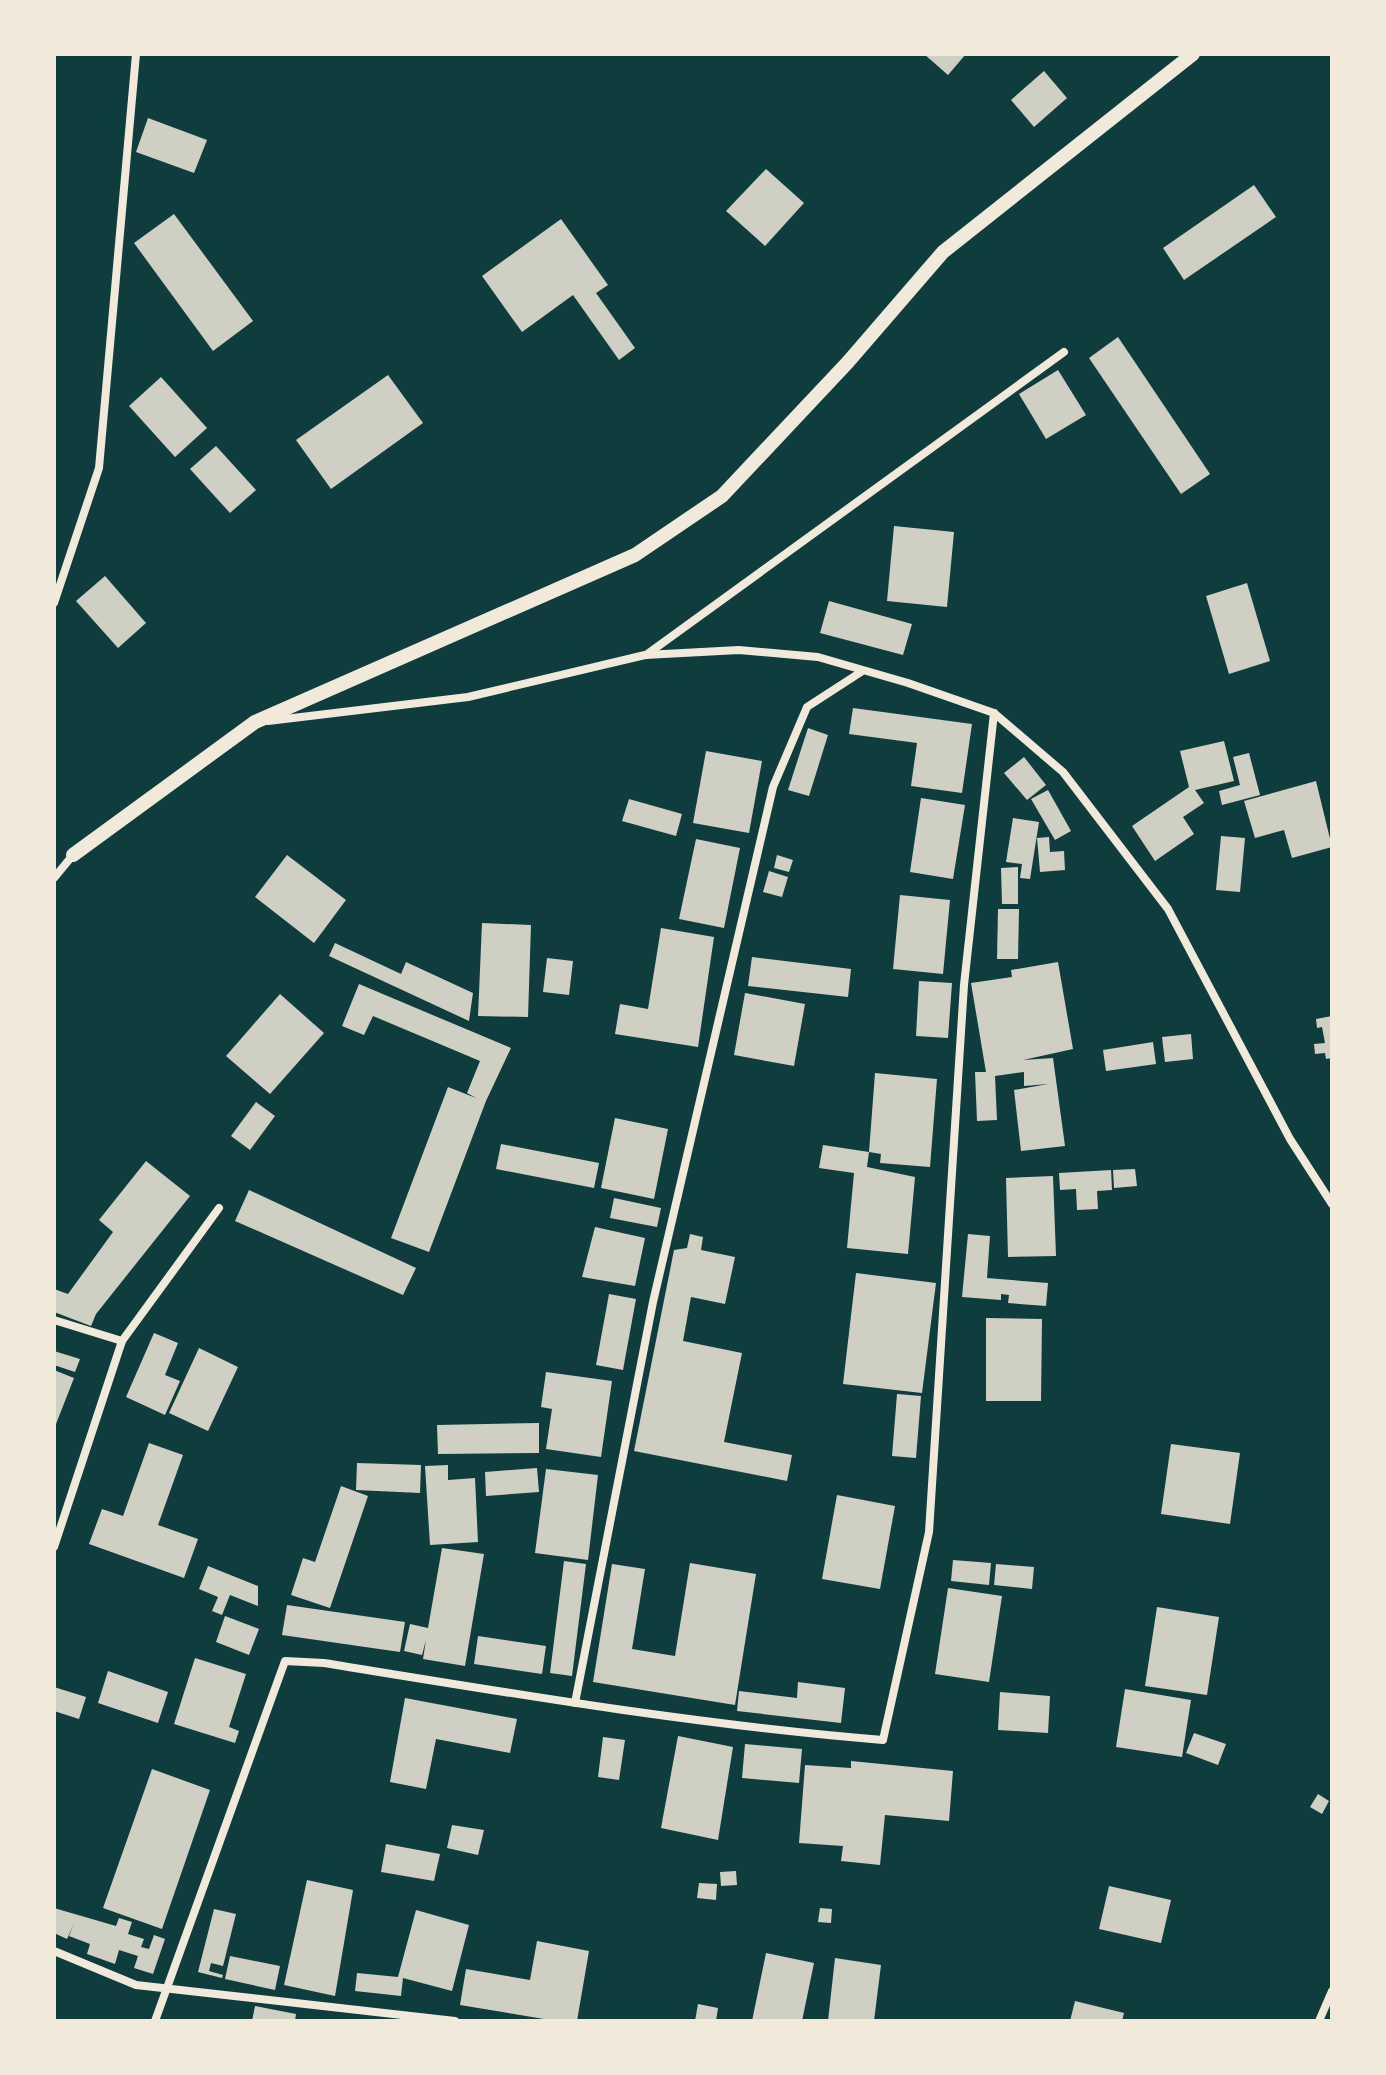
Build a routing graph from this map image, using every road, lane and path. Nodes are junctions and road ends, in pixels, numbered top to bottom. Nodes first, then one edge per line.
1 (136, 54) edge
2 (1193, 54) edge
3 (1064, 352) dead end
4 (54, 603) edge
5 (645, 655) junction
6 (861, 672) junction
7 (994, 713) junction
8 (255, 722) junction
9 (73, 855) joint
10 (54, 878) edge
11 (1332, 1204) edge
12 (219, 1208) dead end
13 (54, 1320) edge
14 (122, 1341) junction
15 (54, 1547) edge
16 (575, 1703) junction
17 (54, 1951) edge
18 (167, 1986) junction
19 (1332, 1991) edge
20 (1330, 2002) edge
21 (155, 2021) edge
22 (455, 2021) edge
23 (1319, 2021) edge

1 - 4 street
2 - 8 street
3 - 5 street
5 - 6 street
5 - 8 street
6 - 7 street
6 - 16 street
7 - 11 street
7 - 16 street
8 - 9 street
9 - 10 street
12 - 14 street
13 - 14 street
14 - 15 street
16 - 18 street
17 - 18 street
18 - 21 street
18 - 22 street
19 - 20 street
20 - 23 street

